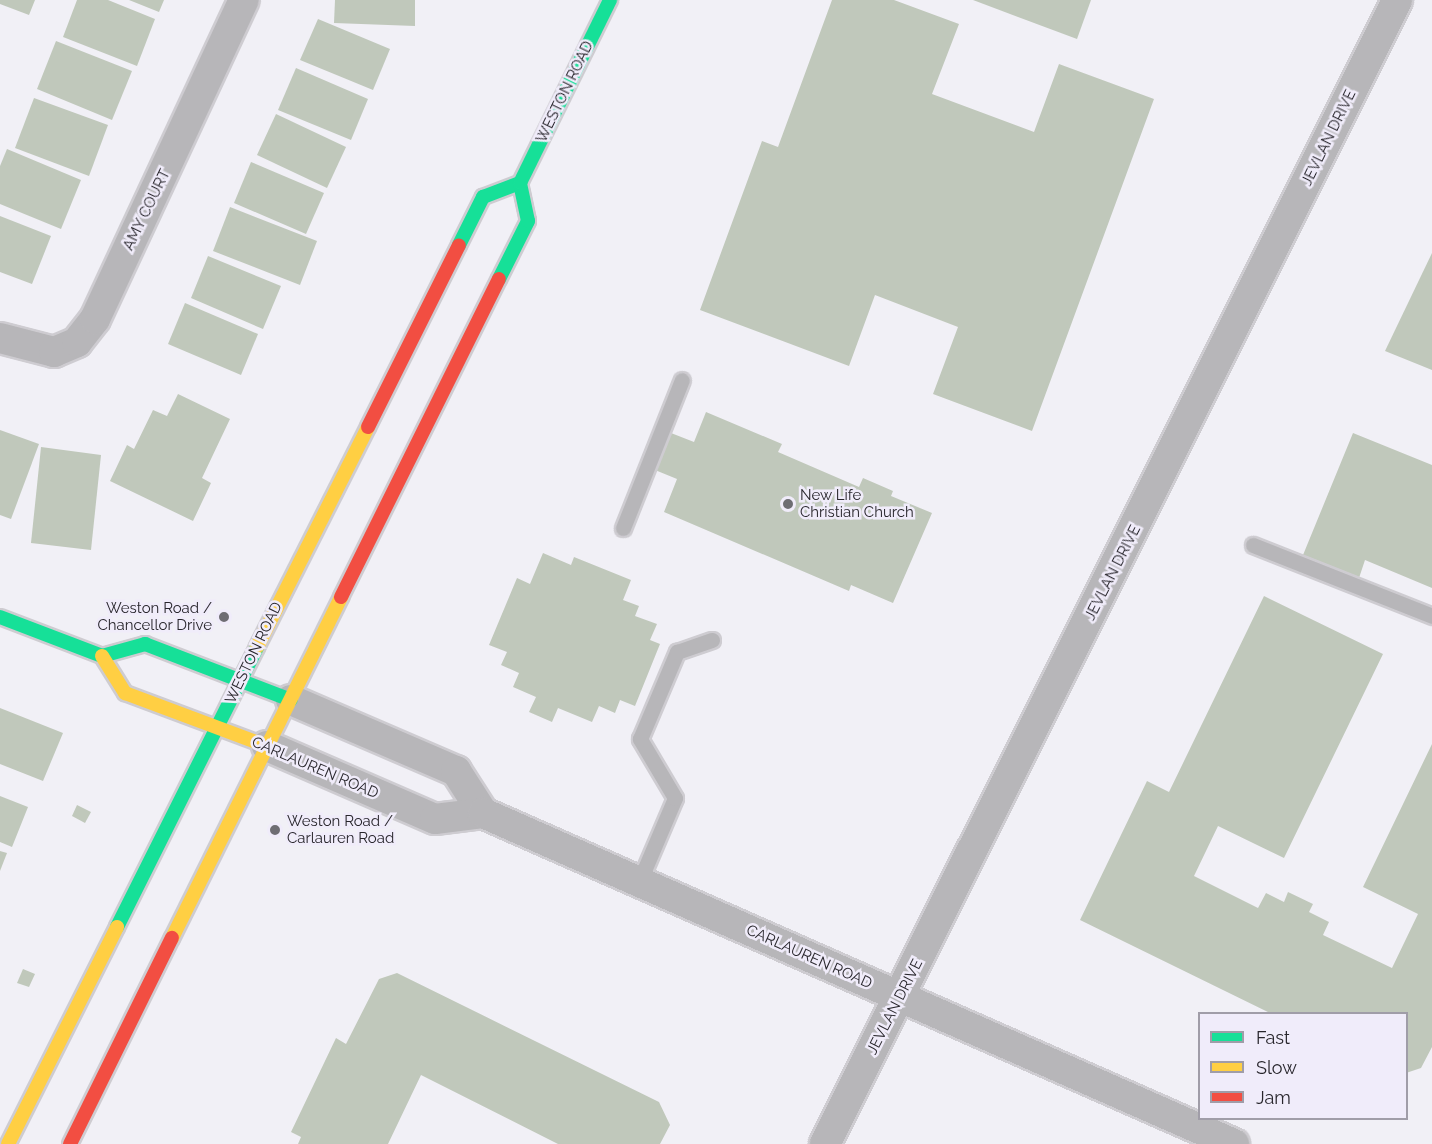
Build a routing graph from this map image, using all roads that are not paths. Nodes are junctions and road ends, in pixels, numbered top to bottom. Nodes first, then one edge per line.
1 (244, 0) edge
2 (610, 0) edge
3 (1397, 0) edge
4 (520, 183) junction
5 (0, 338) edge
6 (682, 380) dead end
7 (623, 528) dead end
8 (1253, 545) dead end
9 (0, 616) edge
10 (1432, 616) edge
11 (712, 639) dead end
12 (102, 656) junction
13 (240, 683) junction
14 (291, 700) junction
15 (216, 729) junction
16 (267, 746) junction
17 (483, 813) junction
18 (640, 880) junction
19 (901, 998) junction
20 (8, 1144) edge
21 (70, 1144) edge
22 (825, 1144) edge
23 (1234, 1144) edge

1 - 5 street, AMY COURT
2 - 4 main road, WESTON ROAD
3 - 19 street, JEVLAN DRIVE
4 - 13 main road, WESTON ROAD
4 - 14 main road
6 - 7 lane
8 - 10 lane
9 - 12 main road
11 - 18 lane
12 - 13 main road
12 - 15 main road, CARLAUREN ROAD
13 - 14 main road
13 - 15 main road, WESTON ROAD
14 - 16 main road
14 - 17 street
15 - 16 main road, CARLAUREN ROAD
15 - 20 main road, WESTON ROAD
16 - 17 street, CARLAUREN ROAD
16 - 21 main road
17 - 18 street, CARLAUREN ROAD
18 - 19 street, CARLAUREN ROAD
19 - 22 street, JEVLAN DRIVE
19 - 23 street, CARLAUREN ROAD

